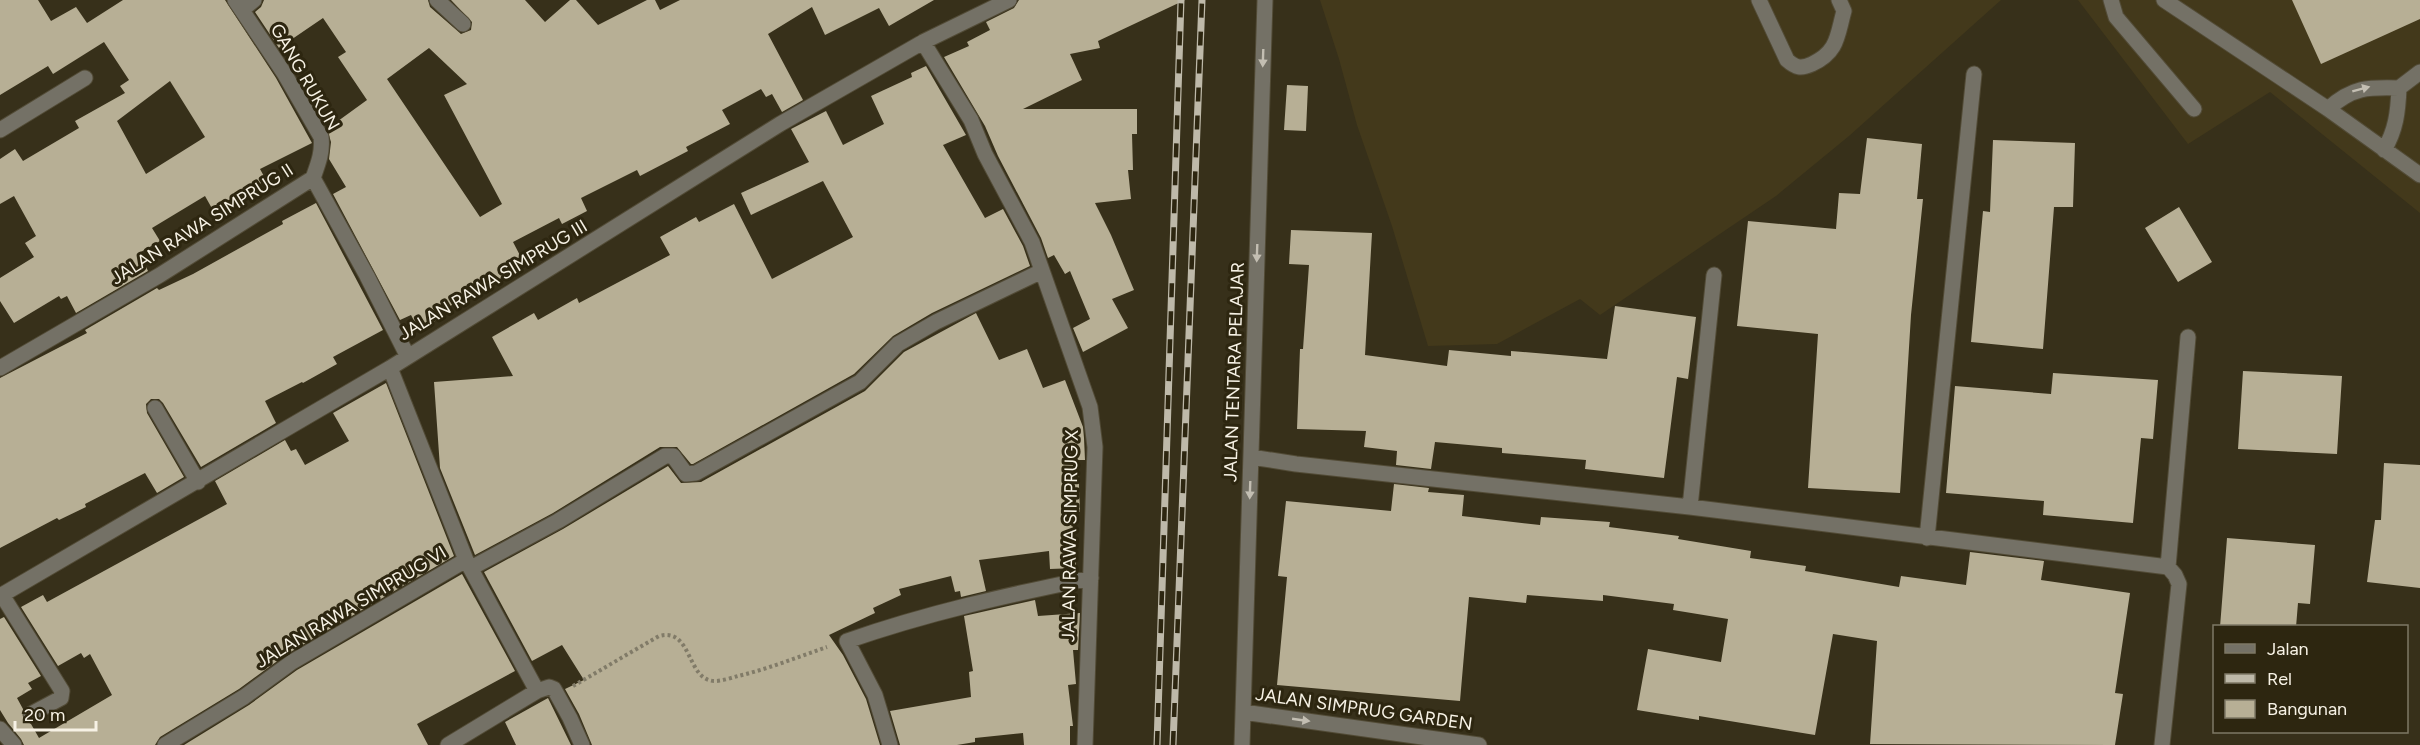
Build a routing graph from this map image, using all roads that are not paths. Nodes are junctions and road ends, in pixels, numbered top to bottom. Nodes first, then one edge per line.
1 (436, 0) edge
2 (1009, 0) edge
3 (1265, 0) edge
4 (1759, 0) edge
5 (1839, 0) edge
6 (2111, 0) edge
7 (2164, 0) edge
8 (244, 3) edge
9 (463, 24) dead end
10 (923, 42) junction
11 (2420, 72) edge
12 (1974, 74) dead end
13 (85, 78) dead end
14 (2399, 88) junction
15 (2194, 109) dead end
16 (2328, 109) junction
17 (0, 130) edge
18 (2384, 150) junction
19 (2420, 175) edge
20 (313, 178) junction
21 (1042, 271) junction
22 (1714, 275) dead end
23 (2188, 337) dead end
24 (407, 355) junction
25 (0, 368) edge
26 (390, 368) junction
27 (155, 408) dead end
28 (1251, 457) junction
29 (198, 482) junction
30 (1690, 507) junction
31 (1927, 538) junction
32 (469, 564) junction
33 (2168, 567) junction
34 (1091, 578) junction
35 (1, 596) edge
36 (537, 692) junction
37 (1243, 712) junction
38 (31, 714) dead end
39 (0, 729) edge
40 (14, 745) edge
41 (165, 745) edge
42 (448, 745) edge
43 (582, 745) edge
44 (890, 745) edge
45 (1085, 745) edge
46 (1242, 745) edge
47 (1479, 745) edge
48 (2162, 745) edge

1 - 9 street
2 - 10 street, JALAN RAWA SIMPRUG III
3 -> 28 street, JALAN TENTARA PELAJAR
4 - 5 street
6 - 15 street
7 - 16 street
8 - 20 street, GANG RUKUN
10 - 21 street, JALAN RAWA SIMPRUG X
10 - 24 street, JALAN RAWA SIMPRUG III
11 - 14 street
12 - 31 street
13 - 17 street
16 -> 14 street
14 - 18 street
16 - 18 street
18 - 19 street
20 - 24 street, JALAN RAWA SIMPRUG II
20 - 25 street, JALAN RAWA SIMPRUG II
21 - 32 street, JALAN RAWA SIMPRUG VI
21 - 34 street, JALAN RAWA SIMPRUG X
22 - 30 street
23 - 33 street
24 - 26 street, JALAN RAWA SIMPRUG III
26 - 29 street, JALAN RAWA SIMPRUG III
26 - 32 street
27 - 29 street
28 - 30 street
28 -> 37 street, JALAN TENTARA PELAJAR
29 - 35 street, JALAN RAWA SIMPRUG III
30 - 31 street
31 - 33 street
32 - 36 street
32 - 41 street, JALAN RAWA SIMPRUG VI
33 - 48 street
34 - 44 street
34 - 45 street, JALAN RAWA SIMPRUG X
35 - 38 street
36 - 42 street
36 - 43 street
37 - 46 street, JALAN TENTARA PELAJAR
37 -> 47 street, JALAN SIMPRUG GARDEN
39 - 40 street

